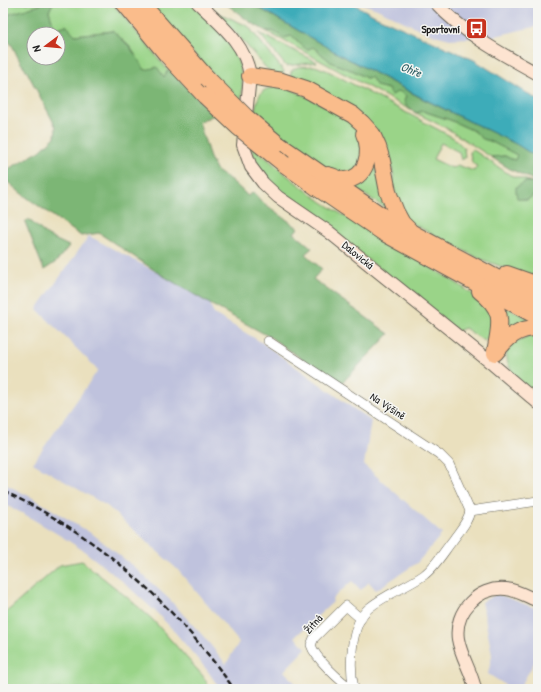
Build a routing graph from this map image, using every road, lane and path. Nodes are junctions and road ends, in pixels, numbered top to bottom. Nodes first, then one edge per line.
1 (124, 3) edge
2 (141, 3) edge
3 (198, 3) edge
4 (436, 3) edge
5 (538, 74) edge
6 (250, 76) junction
7 (344, 110) junction
8 (316, 171) junction
9 (410, 231) junction
10 (471, 264) junction
11 (455, 272) junction
12 (538, 285) edge
13 (538, 300) edge
14 (538, 317) edge
15 (538, 328) edge
16 (268, 341) dead end
17 (493, 357) junction
18 (538, 403) edge
19 (538, 501) edge
20 (470, 511) junction
21 (538, 601) edge
22 (361, 619) junction
23 (353, 689) edge
24 (475, 689) edge

1 - 11 highway, bridge
2 - 8 highway, bridge
3 - 6 street, Dalovická
4 - 5 street
6 - 7 highway
6 - 17 street, Dalovická
7 - 8 highway
7 - 9 highway
8 - 9 highway
9 - 10 highway
10 - 12 highway
10 - 13 highway
11 - 14 highway
11 - 17 highway
15 - 17 highway
16 - 20 street, Na Výšině
17 - 18 street, Dalovická
19 - 20 street
20 - 22 street
21 - 24 street
22 - 23 street
22 - 23 street, Žitná

